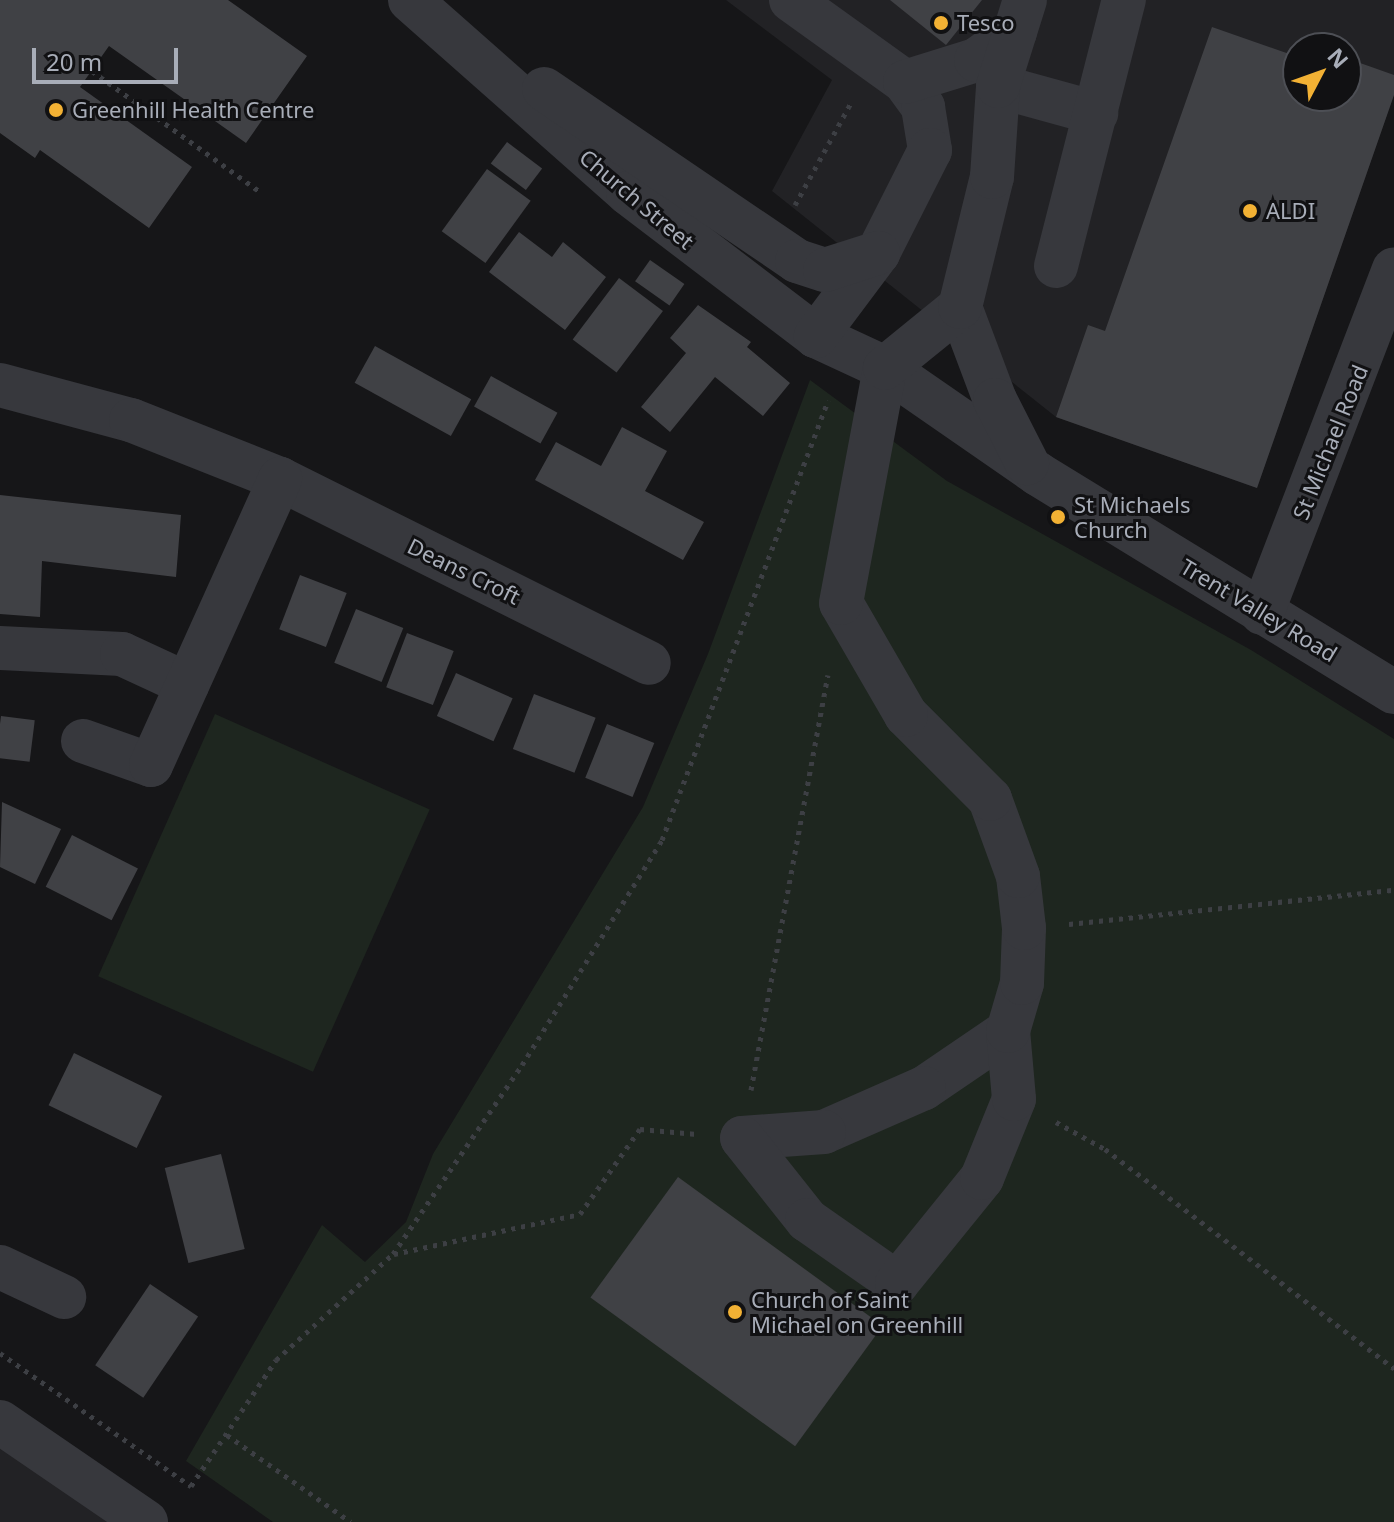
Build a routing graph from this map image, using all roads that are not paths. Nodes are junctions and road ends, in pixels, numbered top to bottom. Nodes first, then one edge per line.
1 (791, 0) edge
2 (1124, 0) edge
3 (412, 2) edge
4 (1020, 16) edge
5 (889, 72) junction
6 (998, 86) junction
7 (1096, 113) junction
8 (878, 253) junction
9 (1056, 266) dead end
10 (1394, 270) edge
11 (960, 307) junction
12 (1386, 320) edge
13 (816, 336) junction
14 (885, 368) junction
15 (0, 385) edge
16 (1030, 469) junction
17 (280, 479) junction
18 (1262, 613) junction
19 (0, 648) edge
20 (649, 663) dead end
21 (187, 684) junction
22 (1394, 692) edge
23 (83, 741) dead end
24 (1008, 1031) junction
25 (0, 1267) edge
26 (64, 1297) dead end
27 (0, 1422) edge
28 (146, 1522) edge

1 - 5 street
2 - 7 street
3 - 8 street
3 - 13 street, Church Street
4 - 5 street
4 - 6 street
5 - 8 street
6 - 7 street
6 - 11 street
7 - 9 street
8 - 13 street
10 - 12 street, St Michael Road
11 - 14 street
11 - 16 street
12 - 18 street, St Michael Road
13 - 14 street, Church Street
14 - 16 street, Trent Valley Road
14 - 24 street
15 - 17 street, Deans Croft
16 - 18 street, Trent Valley Road
17 - 20 street, Deans Croft
17 - 21 street
18 - 22 street, Trent Valley Road
19 - 21 street
21 - 23 street
24 - 24 street
25 - 26 street
27 - 28 street

